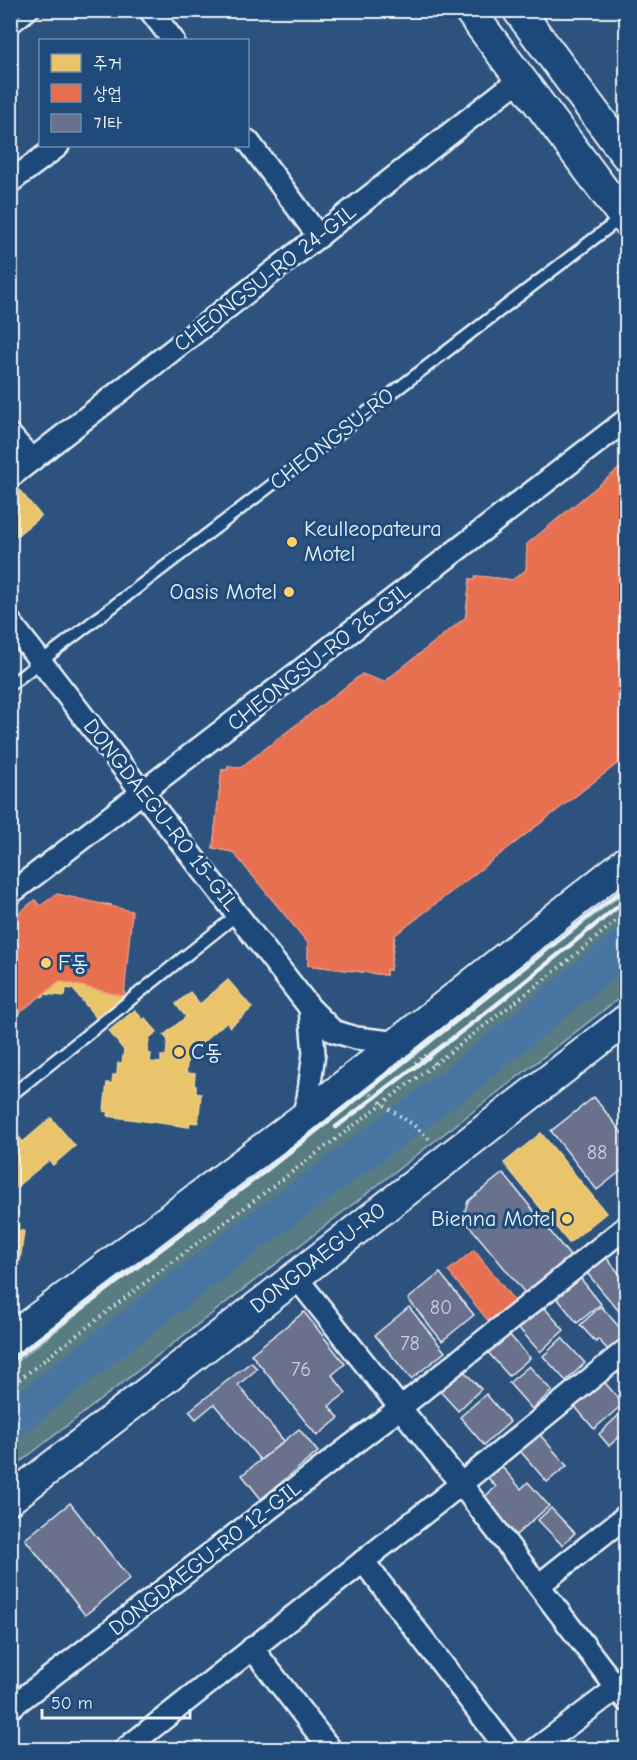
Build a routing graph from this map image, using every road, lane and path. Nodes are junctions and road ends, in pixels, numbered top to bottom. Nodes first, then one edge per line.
1 (35, 10) edge
2 (150, 10) edge
3 (469, 10) edge
4 (518, 10) edge
5 (10, 30) edge
6 (172, 39) edge
7 (520, 79) junction
8 (249, 142) edge
9 (57, 147) edge
10 (627, 155) edge
11 (10, 182) edge
12 (625, 218) edge
13 (319, 237) junction
14 (627, 420) edge
15 (10, 435) edge
16 (32, 460) junction
17 (10, 477) edge
18 (10, 622) edge
19 (42, 662) junction
20 (10, 685) edge
21 (143, 792) junction
22 (627, 862) edge
23 (10, 894) edge
24 (627, 912) edge
25 (237, 914) junction
26 (310, 1008) junction
27 (627, 1020) edge
28 (400, 1043) junction
29 (427, 1055) dead end
30 (434, 1064) junction
31 (367, 1089) dead end
32 (10, 1096) edge
33 (302, 1119) junction
34 (429, 1139) dead end
35 (627, 1227) edge
36 (295, 1276) junction
37 (10, 1339) edge
38 (627, 1350) edge
39 (10, 1387) edge
40 (400, 1408) junction
41 (461, 1484) junction
42 (10, 1499) edge
43 (627, 1516) edge
44 (363, 1561) junction
45 (539, 1585) junction
46 (252, 1648) junction
47 (622, 1691) edge
48 (10, 1708) edge
49 (124, 1749) edge
50 (331, 1749) edge
51 (508, 1749) edge
52 (535, 1749) edge

1 - 5 lane
2 - 6 street
3 - 7 main road, CHEONGSU-RO
4 - 10 main road
7 - 12 main road, CHEONGSU-RO
7 - 13 street, CHEONGSU-RO 24-GIL
8 - 13 street
9 - 11 street
12 - 19 lane, CHEONGSU-RO
13 - 16 street, CHEONGSU-RO 24-GIL
14 - 21 street, CHEONGSU-RO 26-GIL
15 - 16 street
16 - 17 street, CHEONGSU-RO 24-GIL
18 - 19 street, DONGDAEGU-RO 15-GIL
19 - 20 lane, CHEONGSU-RO
19 - 21 street, DONGDAEGU-RO 15-GIL
21 - 23 street, CHEONGSU-RO 26-GIL
21 - 25 street, DONGDAEGU-RO 15-GIL
22 - 28 main road
24 - 30 path
25 - 26 street, DONGDAEGU-RO 15-GIL
25 - 32 lane
26 - 28 street, DONGDAEGU-RO 15-GIL
26 - 33 street
27 - 36 main road, DONGDAEGU-RO
28 - 33 main road
29 - 30 path
30 - 39 path
31 - 34 path, bridge
33 - 37 main road
35 - 40 street, DONGDAEGU-RO 12-GIL
36 - 40 street
36 - 42 main road, DONGDAEGU-RO
38 - 41 street
40 - 41 street
40 - 48 street, DONGDAEGU-RO 12-GIL
41 - 44 street
41 - 45 street
43 - 45 street
44 - 46 street
44 - 51 street
45 - 47 street
46 - 49 street
46 - 50 street
47 - 52 street

